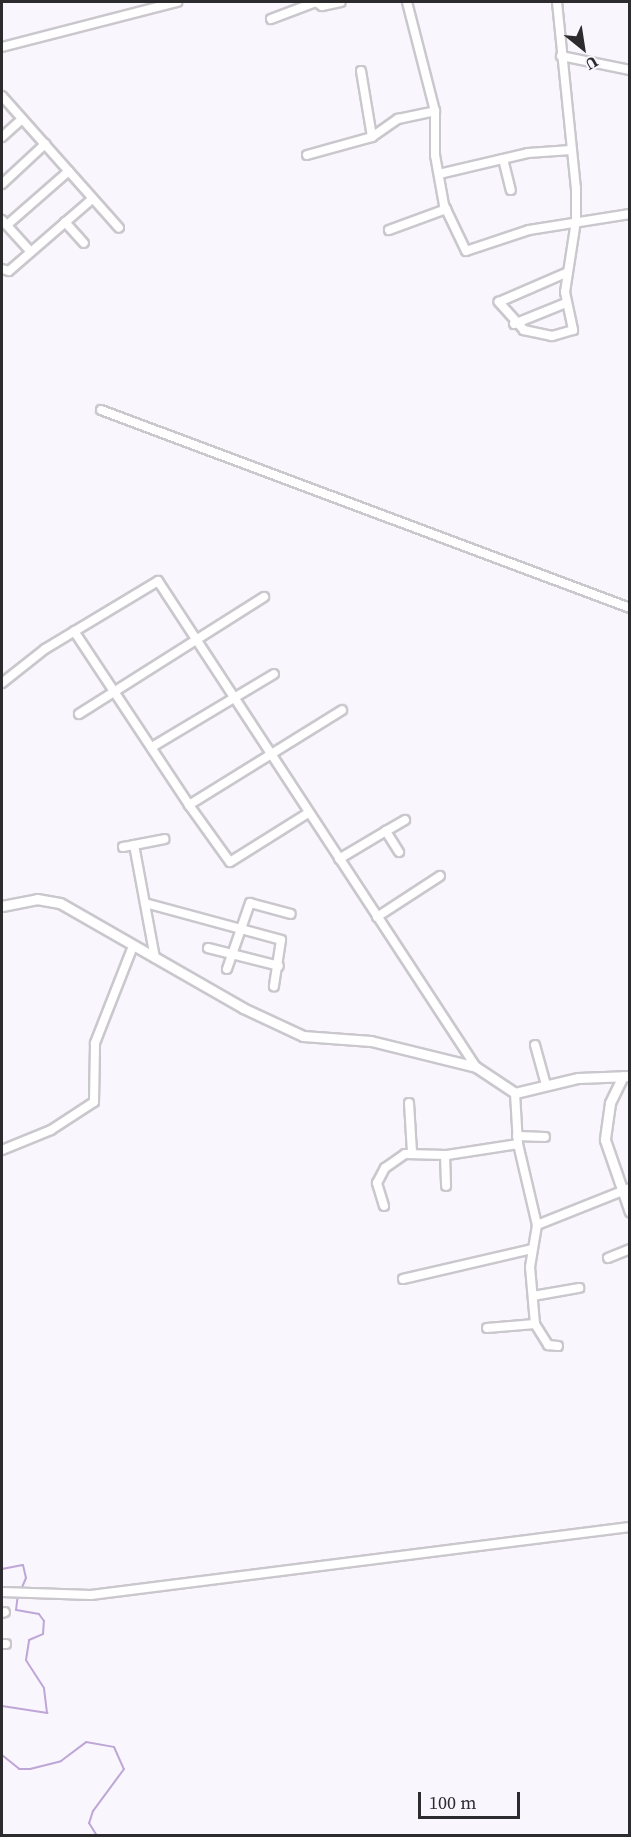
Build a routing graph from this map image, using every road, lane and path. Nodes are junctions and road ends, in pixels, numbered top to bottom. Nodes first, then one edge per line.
1 (177, 2) edge
2 (316, 2) edge
3 (341, 2) edge
4 (407, 2) edge
5 (557, 2) edge
6 (271, 19) dead end
7 (2, 47) edge
8 (561, 56) junction
9 (630, 70) edge
10 (361, 71) dead end
11 (2, 96) edge
12 (435, 111) junction
13 (22, 119) junction
14 (2, 137) edge
15 (372, 137) junction
16 (45, 144) junction
17 (571, 150) junction
18 (307, 155) dead end
19 (503, 159) junction
20 (69, 171) junction
21 (439, 174) junction
22 (2, 184) edge
23 (511, 190) dead end
24 (92, 199) junction
25 (446, 209) junction
26 (630, 214) edge
27 (576, 221) junction
28 (65, 222) junction
29 (4, 223) edge
30 (119, 228) dead end
31 (389, 230) dead end
32 (84, 243) dead end
33 (31, 252) junction
34 (2, 269) edge
35 (568, 272) junction
36 (566, 303) junction
37 (514, 324) junction
38 (101, 411) dead end
39 (264, 597) dead end
40 (630, 608) edge
41 (74, 631) junction
42 (194, 640) junction
43 (274, 674) dead end
44 (2, 683) edge
45 (114, 689) junction
46 (233, 697) junction
47 (342, 710) dead end
48 (79, 714) dead end
49 (152, 747) junction
50 (271, 755) junction
51 (189, 805) junction
52 (308, 813) junction
53 (405, 820) dead end
54 (386, 831) junction
55 (164, 839) dead end
56 (134, 845) junction
57 (123, 847) dead end
58 (399, 852) dead end
59 (339, 859) junction
60 (440, 876) dead end
61 (145, 903) junction
62 (2, 906) edge
63 (291, 914) dead end
64 (377, 917) junction
65 (238, 928) junction
66 (133, 946) junction
67 (208, 948) dead end
68 (231, 954) junction
69 (155, 958) junction
70 (279, 966) junction
71 (227, 969) dead end
72 (274, 986) dead end
73 (535, 1045) dead end
74 (476, 1067) junction
75 (626, 1076) edge
76 (546, 1084) junction
77 (515, 1093) junction
78 (409, 1103) dead end
79 (545, 1137) dead end
80 (518, 1140) junction
81 (2, 1150) edge
82 (412, 1152) junction
83 (445, 1155) junction
84 (446, 1186) dead end
85 (626, 1189) edge
86 (384, 1206) dead end
87 (630, 1212) edge
88 (537, 1225) junction
89 (532, 1249) junction
90 (630, 1249) edge
91 (608, 1258) dead end
92 (403, 1279) dead end
93 (579, 1288) dead end
94 (532, 1296) junction
95 (535, 1324) junction
96 (488, 1328) dead end
97 (558, 1346) dead end
98 (630, 1527) edge
99 (2, 1592) edge

1 - 7 street
2 - 3 street
2 - 6 street
4 - 12 street
5 - 8 street
8 - 9 street
8 - 17 street
10 - 15 street
11 - 13 street
12 - 15 street
12 - 21 street
13 - 14 street
13 - 16 street
15 - 18 street
16 - 20 street
16 - 22 street
17 - 19 street
17 - 27 street
19 - 21 street
19 - 23 street
20 - 24 street
20 - 29 street
21 - 25 street
24 - 28 street
24 - 30 street
25 - 27 street
25 - 31 street
26 - 27 street
27 - 35 street
28 - 32 street
28 - 33 street
29 - 33 street
33 - 34 street
35 - 36 street
35 - 37 street
36 - 37 street
36 - 37 street
38 - 40 street
39 - 42 street
41 - 42 street
41 - 44 street
41 - 45 street
42 - 45 street
42 - 46 street
43 - 46 street
45 - 48 street
45 - 49 street
46 - 49 street
46 - 50 street
47 - 50 street
49 - 51 street
50 - 51 street
50 - 52 street
51 - 52 street
52 - 59 street
53 - 54 street
54 - 58 street
54 - 59 street
55 - 56 street
56 - 57 street
56 - 61 street
59 - 64 street
60 - 64 street
61 - 65 street
61 - 69 street
62 - 66 street
63 - 65 street
64 - 74 street
65 - 68 street
65 - 70 street
66 - 69 street
66 - 81 street
67 - 68 street
68 - 70 street
68 - 71 street
69 - 74 street
70 - 72 street
73 - 76 street
74 - 77 street
75 - 76 street
75 - 85 street
76 - 77 street
77 - 80 street
78 - 82 street
79 - 80 street
80 - 83 street
80 - 88 street
82 - 83 street
82 - 86 street
83 - 84 street
85 - 87 street
85 - 88 street
88 - 89 street
89 - 92 street
89 - 94 street
90 - 91 street
93 - 94 street
94 - 95 street
95 - 96 street
95 - 97 street
98 - 99 street

